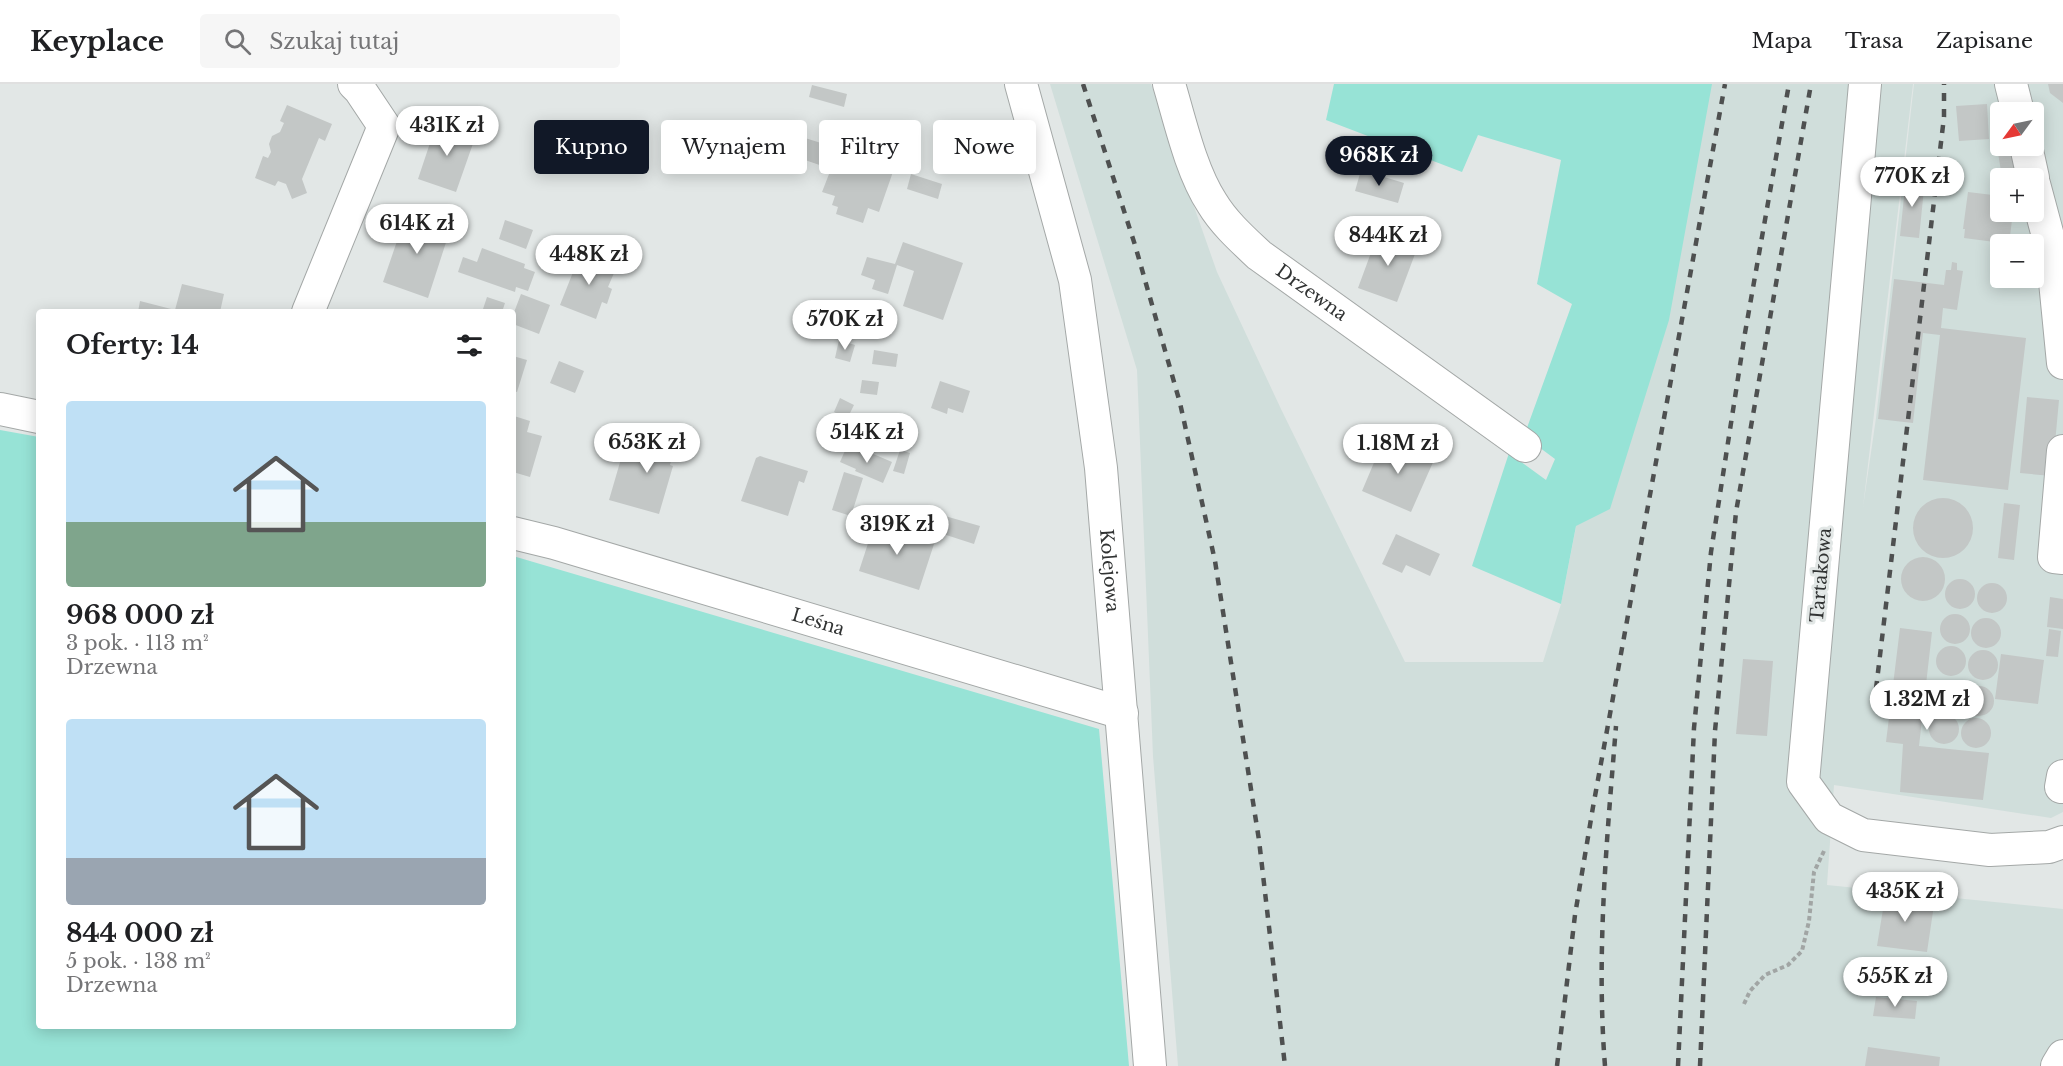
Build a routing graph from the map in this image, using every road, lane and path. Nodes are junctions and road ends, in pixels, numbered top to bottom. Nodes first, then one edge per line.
1 (354, 84) edge
2 (1021, 84) edge
3 (1169, 84) edge
4 (1865, 84) edge
5 (2011, 84) edge
6 (2016, 102) edge
7 (2044, 213) edge
8 (2057, 250) edge
9 (309, 309) edge
10 (2063, 363) edge
11 (0, 409) edge
12 (36, 416) edge
13 (1525, 447) dead end
14 (2063, 451) edge
15 (516, 534) edge
16 (2063, 558) edge
17 (1122, 713) junction
18 (1848, 828) junction
19 (2063, 842) edge
20 (1744, 1004) dead end
21 (2063, 1056) edge
22 (1150, 1066) edge
23 (2057, 1066) edge

1 - 9 street
2 - 17 street, Kolejowa
3 - 13 street, Drzewna
4 - 18 street, Tartakowa
5 - 6 street
7 - 8 street
8 - 10 street
11 - 12 street
14 - 16 street
15 - 17 street, Leśna
17 - 22 street, Kolejowa
18 - 19 street, Tartakowa
18 - 20 path
21 - 23 street

